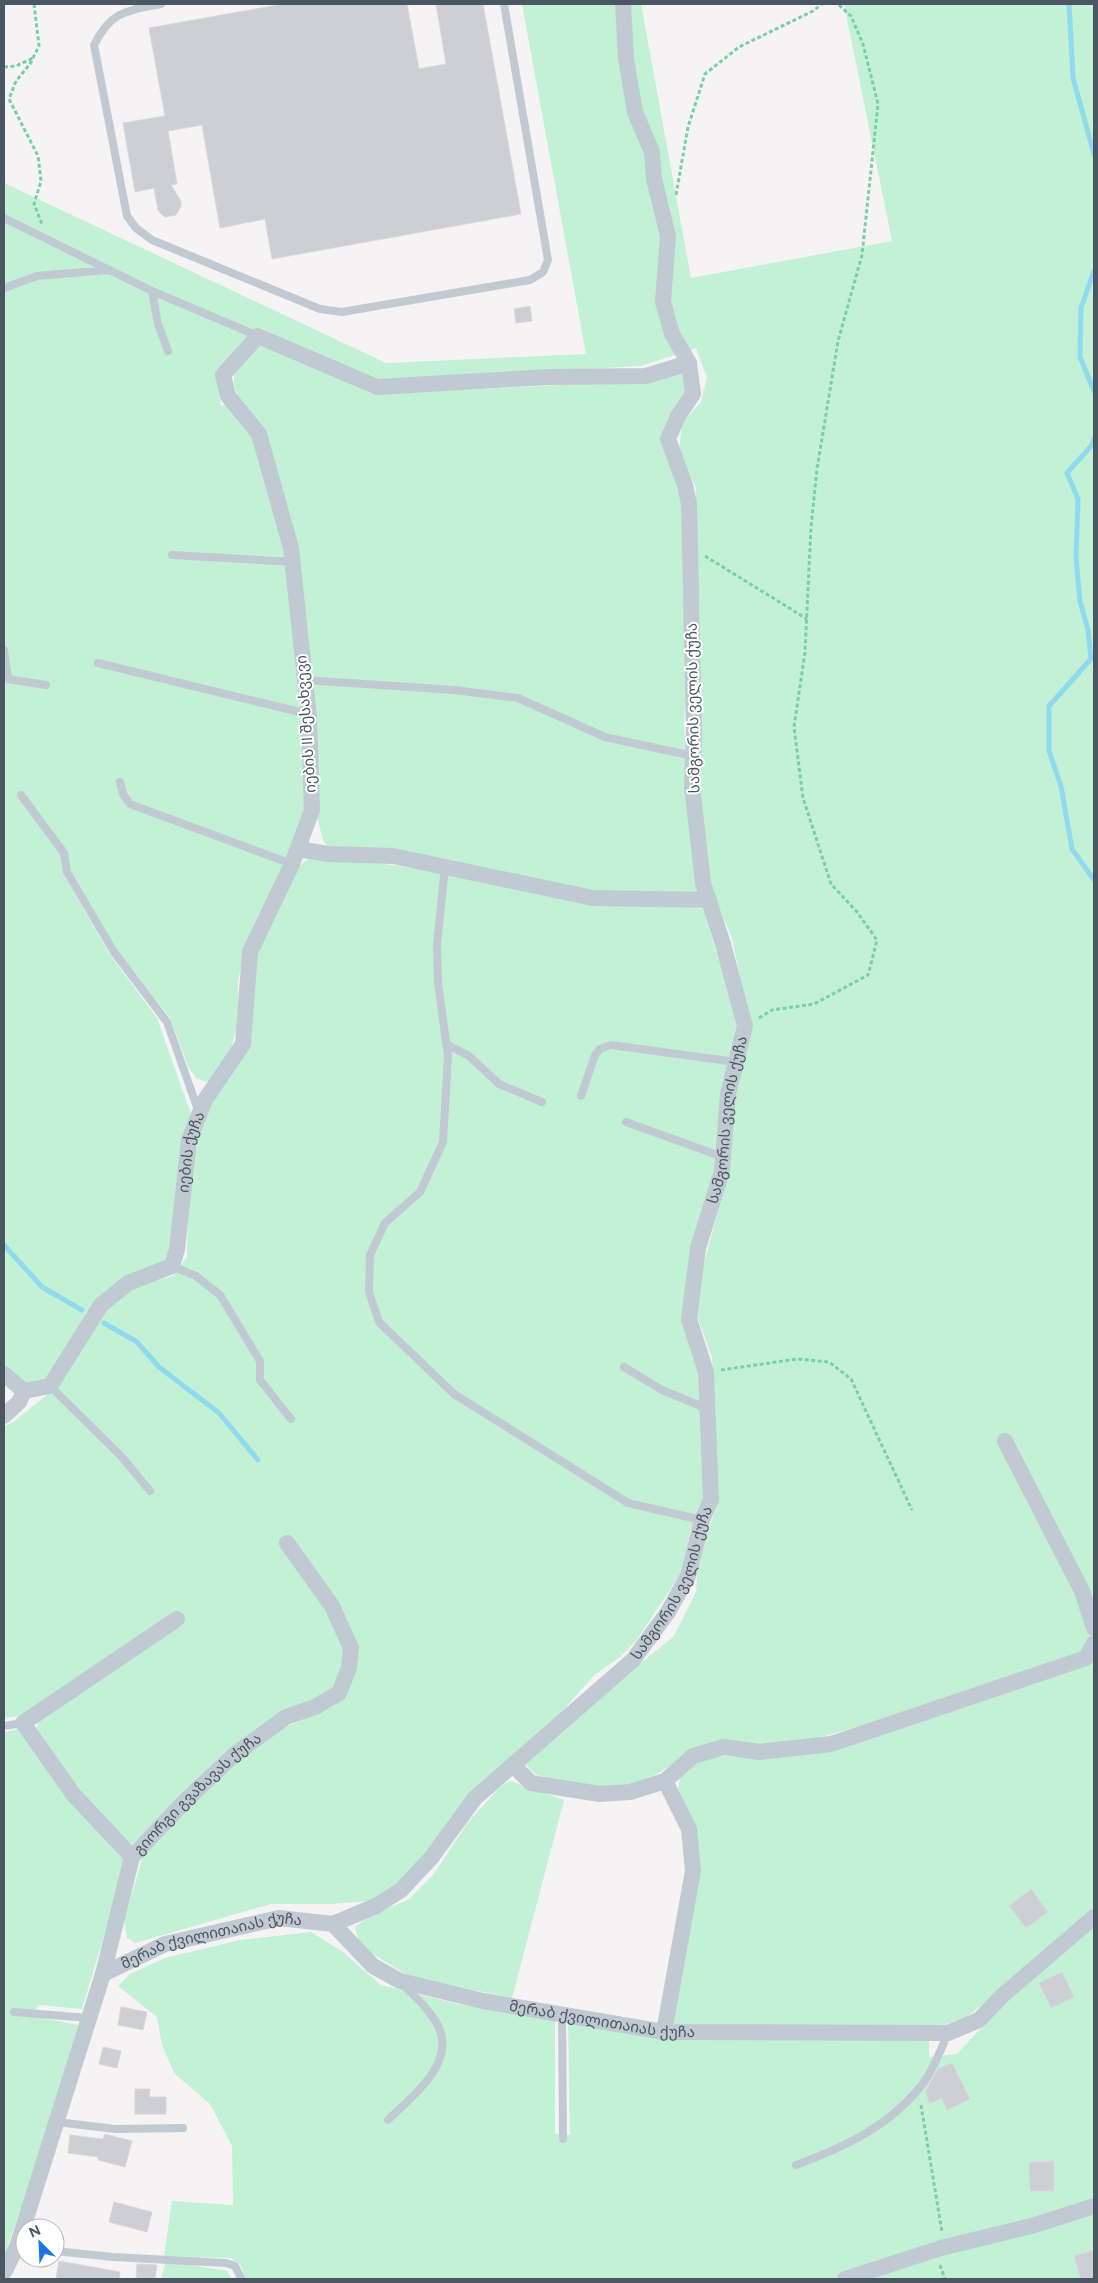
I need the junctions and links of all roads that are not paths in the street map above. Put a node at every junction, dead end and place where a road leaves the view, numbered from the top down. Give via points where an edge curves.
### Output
1 (161, 4) edge
2 (504, 4) edge
3 (624, 4) edge
4 (4, 218) edge
5 (110, 270) junction
6 (4, 288) edge
7 (152, 291) junction
8 (258, 336) junction
9 (168, 351) dead end
10 (689, 363) junction
11 (172, 555) dead end
12 (292, 562) junction
13 (4, 650) edge
14 (98, 663) dead end
15 (305, 680) junction
16 (46, 685) dead end
17 (308, 714) junction
18 (693, 756) junction
19 (120, 782) dead end
20 (21, 795) dead end
21 (298, 848) junction
22 (292, 864) junction
23 (445, 866) junction
24 (709, 900) junction
25 (446, 1044) junction
26 (736, 1062) junction
27 (581, 1096) dead end
28 (542, 1102) dead end
29 (199, 1114) junction
30 (626, 1122) dead end
31 (723, 1157) junction
32 (172, 1266) junction
33 (624, 1367) dead end
34 (4, 1374) edge
35 (50, 1386) junction
36 (24, 1390) junction
37 (708, 1410) junction
38 (4, 1416) edge
39 (291, 1419) dead end
40 (1005, 1441) dead end
41 (150, 1491) dead end
42 (702, 1520) junction
43 (287, 1543) dead end
44 (177, 1620) dead end
45 (1094, 1628) edge
46 (1094, 1644) edge
47 (23, 1722) junction
48 (4, 1726) edge
49 (513, 1765) junction
50 (665, 1781) junction
51 (132, 1858) junction
52 (1094, 1917) edge
53 (333, 1924) junction
54 (103, 1974) junction
55 (400, 1981) junction
56 (14, 2012) dead end
57 (562, 2014) junction
58 (89, 2018) junction
59 (664, 2032) junction
60 (948, 2033) junction
61 (388, 2120) dead end
62 (57, 2122) junction
63 (183, 2128) dead end
64 (563, 2139) dead end
65 (796, 2165) dead end
66 (1094, 2206) edge
67 (29, 2218) edge
68 (65, 2252) edge
69 (15, 2256) edge
70 (4, 2272) edge
71 (240, 2278) dead end
72 (845, 2279) edge

1 - 2 lane via 132,9 112,18 94,45 127,216 152,240 320,309 342,312 530,280 542,272 548,260
3 - 10 street, სამგორის ველის ქუჩა via 626,59 635,112 652,152 654,179 668,236 664,302 672,334
4 - 5 lane
5 - 6 lane via 37,276
5 - 7 lane
7 - 8 lane
7 - 9 lane via 158,324
8 - 10 street via 377,387 548,377 646,376
8 - 12 street, იების II შესახვევი via 223,375 228,396 259,434 291,548
10 - 18 street, სამგორის ველის ქუჩა via 693,394 668,439 689,504
11 - 12 lane
12 - 15 street, იების II შესახვევი
13 - 16 lane via 8,678
14 - 17 lane
15 - 17 street, იების II შესახვევი
15 - 18 lane via 454,690 518,698 605,737
17 - 21 street, იების II შესახვევი via 312,810
18 - 24 street, სამგორის ველის ქუჩა via 692,786 703,883
19 - 22 lane via 130,804
20 - 29 lane, იების ქუჩა via 64,853 67,872 114,952 167,1022
21 - 22 street, იების II შესახვევი
21 - 23 street via 328,854 393,856
22 - 29 street, იების II შესახვევი via 250,952 243,1044
23 - 24 street via 593,898
23 - 25 lane via 436,944
24 - 26 street, სამგორის ველის ქუჩა via 745,1026
25 - 28 lane via 469,1056 499,1084
25 - 42 lane via 443,1142 420,1192 385,1223 370,1255 368,1292 380,1322 454,1394 628,1503
26 - 27 lane via 611,1045 600,1048 595,1055
26 - 31 street, სამგორის ველის ქუჩა via 728,1094
29 - 32 street, იების ქუჩა via 189,1140 177,1249
30 - 31 lane
31 - 37 street, სამგორის ველის ქუჩა via 722,1171 698,1248 689,1319 706,1372
32 - 35 street via 128,1283 101,1305
32 - 39 lane via 196,1276 220,1295 260,1361 260,1380
33 - 37 lane via 662,1390
34 - 36 street
35 - 36 street
35 - 41 lane via 121,1456
36 - 38 street via 20,1402
37 - 42 street, სამგორის ველის ქუჩა via 711,1500
40 - 45 street via 1082,1591
42 - 49 street, სამგორის ველის ქუჩა via 688,1576 668,1612 632,1660
43 - 51 street, გიორგი გვაზავას ქუჩა via 332,1606 351,1648 349,1668 339,1693 315,1707 286,1717 234,1755
44 - 47 street
46 - 50 street via 1086,1658 901,1722 831,1744 759,1752 724,1747 693,1756
47 - 48 lane
47 - 51 street via 73,1794
49 - 50 street via 531,1784 600,1794 630,1792
49 - 53 street, სამგორის ველის ქუჩა via 475,1798 430,1858 401,1890 376,1906
50 - 59 street via 689,1830 693,1871
51 - 54 street, გიორგი გვაზავას ქუჩა
52 - 60 street, მერაბ ქვილითაიას ქუჩა via 1002,1996 979,2020
53 - 54 street, მერაბ ქვილითაიას ქუჩა via 279,1918 165,1944
53 - 55 street, მერაბ ქვილითაიას ქუჩა via 373,1966
54 - 58 street, გიორგი გვაზავას ქუჩა
55 - 57 street, მერაბ ქვილითაიას ქუჩა via 483,2001
55 - 61 lane via 433,2016 441,2034 443,2055 433,2074
56 - 58 lane
57 - 59 street, მერაბ ქვილითაიას ქუჩა
57 - 64 lane
58 - 62 street, გიორგი გვაზავას ქუჩა
59 - 60 street, მერაბ ქვილითაიას ქუჩა
60 - 65 lane via 925,2081 894,2115 841,2148
62 - 63 lane via 115,2129
62 - 67 street, გიორგი გვაზავას ქუჩა
66 - 72 street via 1032,2226 945,2247
68 - 71 lane via 226,2263 235,2266
69 - 70 street, გიორგი გვაზავას ქუჩა

